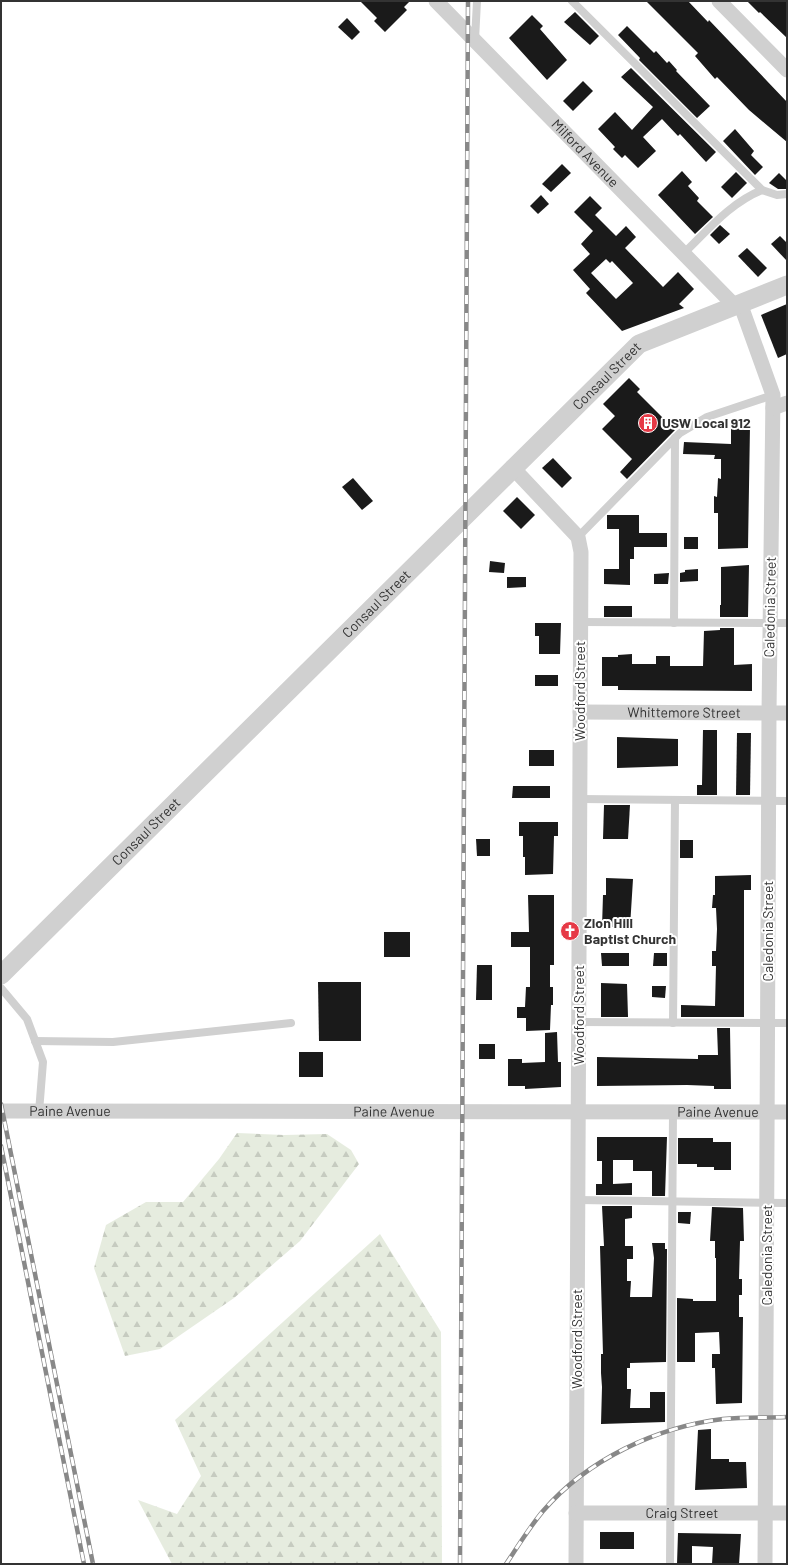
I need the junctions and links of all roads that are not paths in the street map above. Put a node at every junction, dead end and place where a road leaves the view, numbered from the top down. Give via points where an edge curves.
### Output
1 (436, 1) edge
2 (477, 1) edge
3 (572, 1) edge
4 (719, 1) edge
5 (475, 41) junction
6 (787, 70) edge
7 (762, 190) junction
8 (787, 194) edge
9 (683, 254) junction
10 (787, 285) edge
11 (737, 304) junction
12 (773, 402) junction
13 (787, 403) edge
14 (675, 438) junction
15 (512, 467) junction
16 (578, 537) junction
17 (581, 622) junction
18 (674, 623) junction
19 (770, 623) junction
20 (787, 623) edge
21 (580, 712) junction
22 (769, 713) junction
23 (787, 713) edge
24 (580, 800) junction
25 (676, 800) junction
26 (768, 801) junction
27 (787, 802) edge
28 (1, 975) edge
29 (1, 988) edge
30 (579, 1022) junction
31 (290, 1023) dead end
32 (673, 1023) junction
33 (768, 1023) junction
34 (787, 1023) edge
35 (35, 1041) junction
36 (1, 1112) edge
37 (39, 1112) junction
38 (578, 1112) junction
39 (673, 1112) junction
40 (768, 1112) junction
41 (787, 1112) edge
42 (578, 1200) junction
43 (673, 1202) junction
44 (767, 1203) junction
45 (787, 1203) edge
46 (576, 1513) junction
47 (670, 1513) junction
48 (766, 1513) junction
49 (787, 1513) edge
50 (576, 1564) edge
51 (670, 1564) edge
52 (765, 1564) edge

1 - 5 street, Milford Avenue
2 - 5 lane
3 - 7 lane
4 - 6 street
5 - 9 street, Milford Avenue
7 - 8 lane via 777,195
7 - 9 lane via 736,203
9 - 11 street, Milford Avenue
10 - 11 street, Consaul Street
11 - 12 street, Caledonia Street
11 - 15 street, Consaul Street via 639,344
12 - 13 street
12 - 14 lane via 707,417 694,423
12 - 19 street, Caledonia Street
14 - 16 lane
14 - 18 lane
15 - 16 street
15 - 28 street, Consaul Street
16 - 17 street, Woodford Street via 581,552
17 - 18 lane
17 - 21 street, Woodford Street
18 - 19 lane
19 - 20 lane
19 - 22 street, Caledonia Street
21 - 22 street, Whittemore Street
21 - 24 street, Woodford Street
22 - 23 street, Whittemore Street
22 - 26 street, Caledonia Street
24 - 25 lane
24 - 30 street, Woodford Street
25 - 26 lane
25 - 32 lane
26 - 27 lane
26 - 33 street, Caledonia Street
29 - 35 lane via 27,1019
30 - 32 lane
30 - 38 street, Woodford Street
31 - 35 lane via 113,1042
32 - 33 lane
33 - 34 lane
33 - 40 street, Caledonia Street
35 - 37 lane via 43,1062
36 - 37 street, Paine Avenue
37 - 38 street, Paine Avenue
38 - 39 street, Paine Avenue
38 - 42 street, Woodford Street
39 - 40 street, Paine Avenue
39 - 43 lane
40 - 41 street, Paine Avenue
40 - 44 street, Caledonia Street
42 - 43 lane
42 - 46 street, Woodford Street
43 - 44 lane
43 - 47 lane
44 - 45 lane
44 - 48 street, Caledonia Street
46 - 47 street, Craig Street
46 - 50 street, Woodford Street
47 - 48 street, Craig Street
47 - 51 lane
48 - 49 street, Craig Street
48 - 52 street, Caledonia Street

